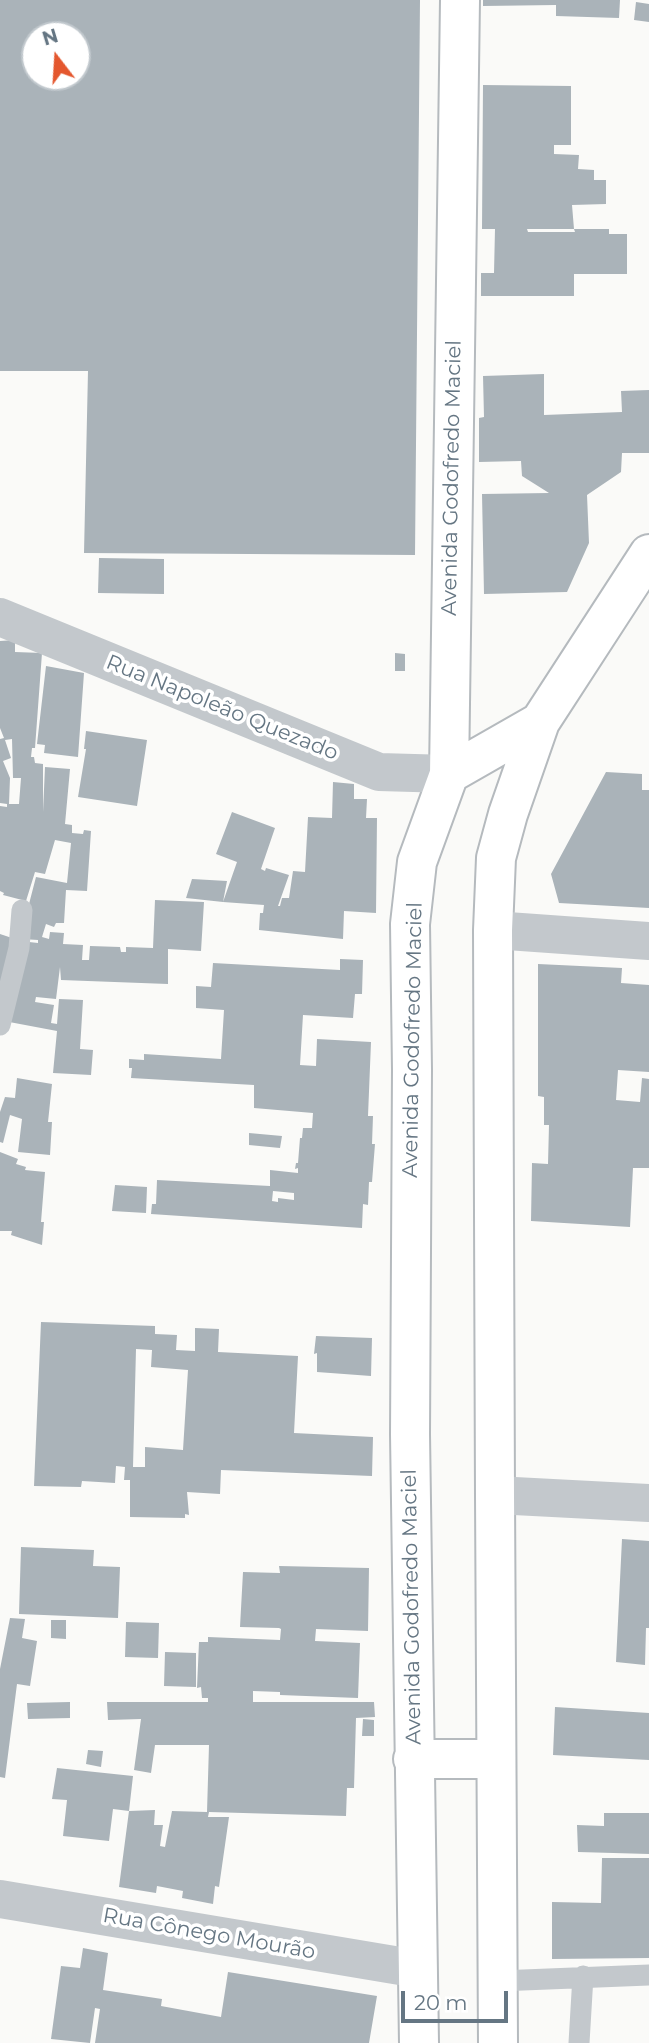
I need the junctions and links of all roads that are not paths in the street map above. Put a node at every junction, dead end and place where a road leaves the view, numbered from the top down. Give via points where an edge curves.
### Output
1 (460, 0) edge
2 (649, 554) edge
3 (0, 617) edge
4 (540, 722) junction
5 (449, 774) junction
6 (22, 910) dead end
7 (494, 930) junction
8 (649, 941) edge
9 (0, 1025) edge
10 (495, 1495) junction
11 (649, 1503) edge
12 (414, 1759) junction
13 (496, 1759) junction
14 (0, 1899) edge
15 (418, 1969) junction
16 (649, 1975) edge
17 (583, 1976) junction
18 (498, 1981) junction
19 (419, 2043) edge
20 (498, 2043) edge
21 (579, 2043) edge

1 - 5 main road, Avenida Godofredo Maciel
2 - 4 main road
3 - 5 street, Rua Napoleão Quezado via 379,772
4 - 5 main road
4 - 7 main road via 496,858
5 - 12 main road, Avenida Godofredo Maciel via 417,862 410,924
6 - 9 lane via 19,948
7 - 8 street
7 - 10 main road
10 - 11 street
10 - 13 main road
12 - 13 main road
12 - 15 main road, Avenida Godofredo Maciel
13 - 18 main road
14 - 15 street, Rua Cônego Mourão
15 - 19 main road, Avenida Godofredo Maciel
16 - 17 lane
17 - 18 lane
17 - 21 lane
18 - 20 main road

